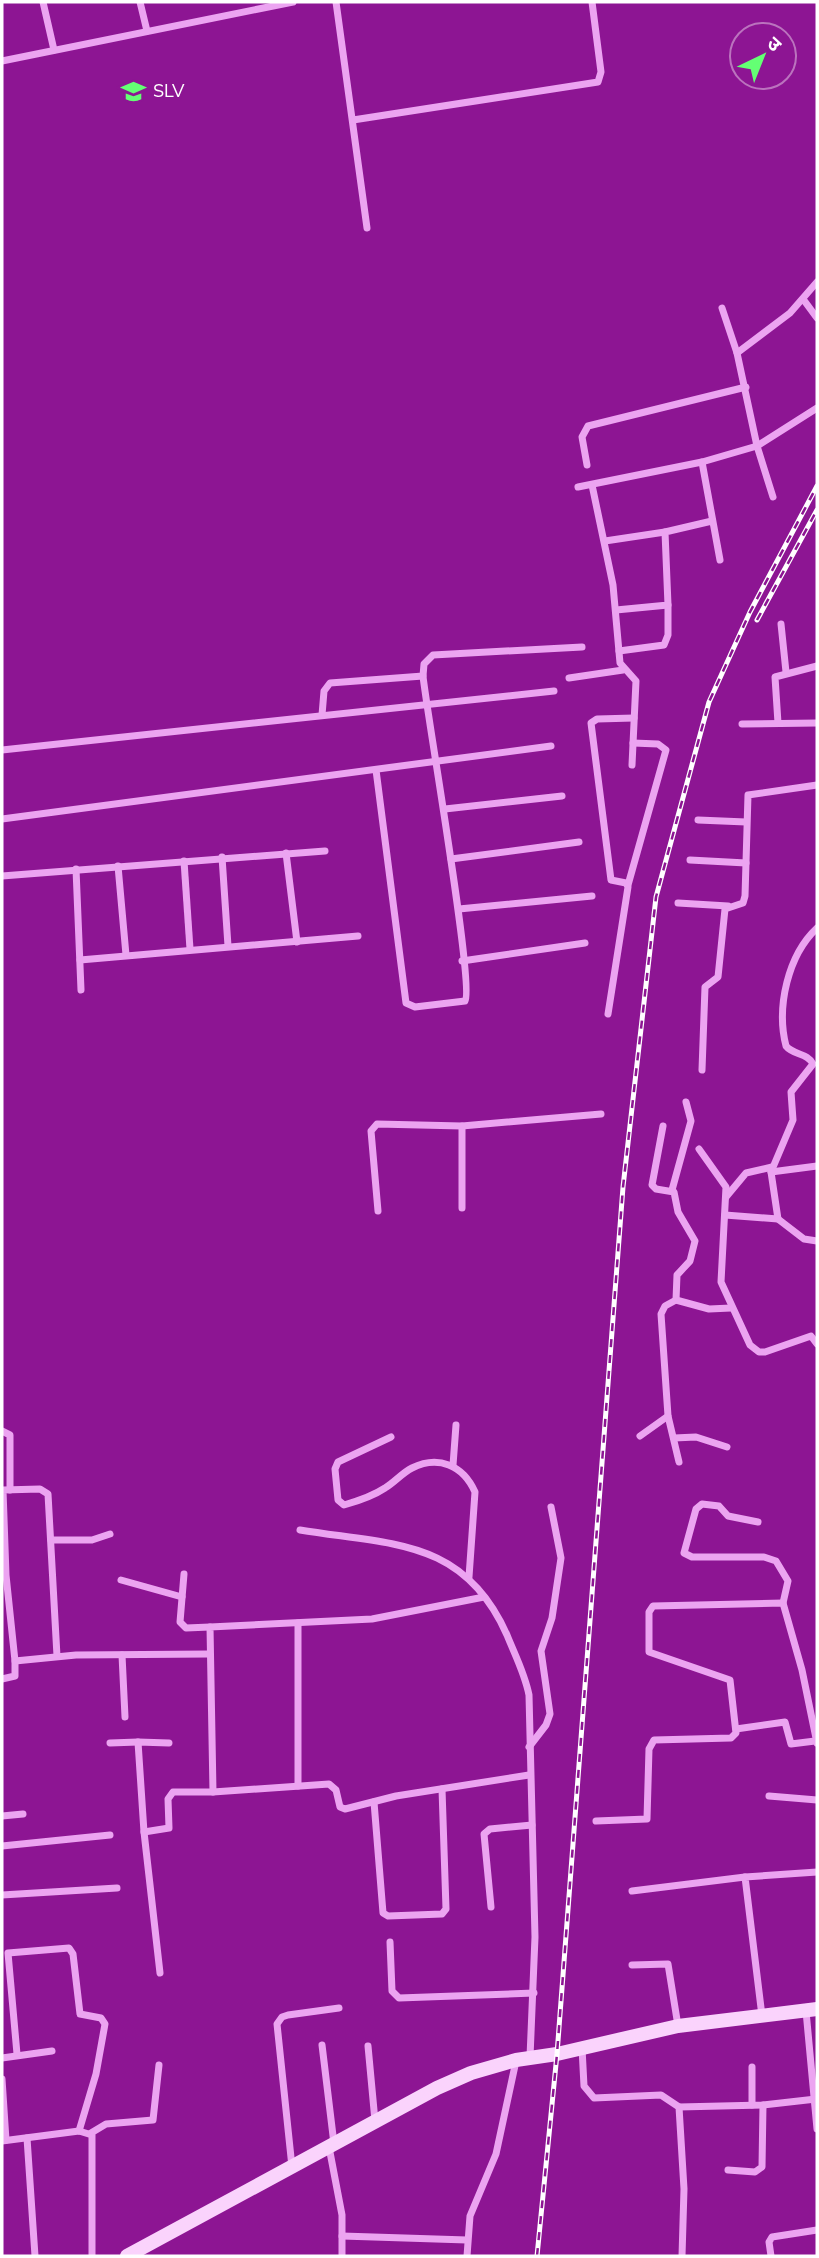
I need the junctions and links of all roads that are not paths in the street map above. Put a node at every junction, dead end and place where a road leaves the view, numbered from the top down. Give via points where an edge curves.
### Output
1 (43, 2) edge
2 (140, 2) edge
3 (293, 2) edge
4 (336, 2) edge
5 (592, 2) edge
6 (147, 31) junction
7 (54, 50) junction
8 (2, 61) edge
9 (353, 120) junction
10 (367, 228) dead end
11 (817, 282) edge
12 (803, 299) junction
13 (722, 308) dead end
14 (817, 318) edge
15 (737, 353) junction
16 (746, 387) junction
17 (817, 408) edge
18 (757, 446) junction
19 (702, 462) junction
20 (587, 465) dead end
21 (592, 485) junction
22 (578, 487) dead end
23 (773, 497) dead end
24 (712, 521) junction
25 (665, 532) junction
26 (605, 541) junction
27 (720, 560) dead end
28 (668, 605) junction
29 (616, 610) junction
30 (781, 624) dead end
31 (582, 647) dead end
32 (619, 651) junction
33 (817, 666) edge
34 (623, 670) junction
35 (786, 672) junction
36 (423, 676) junction
37 (569, 678) dead end
38 (554, 691) dead end
39 (426, 704) junction
40 (322, 715) junction
41 (634, 718) junction
42 (778, 723) junction
43 (817, 723) edge
44 (742, 724) dead end
45 (633, 743) junction
46 (551, 746) dead end
47 (2, 750) edge
48 (435, 760) junction
49 (632, 765) dead end
50 (376, 770) junction
51 (817, 785) edge
52 (562, 796) dead end
53 (445, 809) junction
54 (2, 819) edge
55 (698, 820) dead end
56 (746, 822) junction
57 (579, 842) dead end
58 (326, 851) dead end
59 (286, 853) junction
60 (222, 857) junction
61 (450, 859) junction
62 (184, 860) junction
63 (690, 860) dead end
64 (746, 863) junction
65 (118, 866) junction
66 (76, 869) junction
67 (2, 876) edge
68 (628, 885) junction
69 (593, 896) dead end
70 (678, 903) dead end
71 (728, 906) junction
72 (459, 909) junction
73 (817, 928) edge
74 (358, 936) dead end
75 (297, 942) junction
76 (585, 943) dead end
77 (228, 947) junction
78 (190, 949) junction
79 (125, 955) junction
80 (80, 960) junction
81 (463, 961) junction
82 (82, 989) dead end
83 (608, 1014) dead end
84 (702, 1069) dead end
85 (686, 1102) dead end
86 (601, 1114) dead end
87 (462, 1126) junction
88 (663, 1126) dead end
89 (699, 1149) dead end
90 (817, 1166) edge
91 (772, 1169) junction
92 (672, 1190) junction
93 (726, 1197) junction
94 (462, 1208) dead end
95 (378, 1211) dead end
96 (725, 1215) junction
97 (778, 1219) junction
98 (817, 1241) edge
99 (676, 1300) junction
100 (731, 1308) junction
101 (814, 1335) edge
102 (817, 1344) edge
103 (668, 1416) junction
104 (456, 1425) dead end
105 (2, 1431) edge
106 (640, 1436) dead end
107 (391, 1437) dead end
108 (674, 1438) junction
109 (727, 1447) dead end
110 (679, 1462) dead end
111 (453, 1465) junction
112 (5, 1490) edge
113 (551, 1507) dead end
114 (758, 1522) dead end
115 (300, 1530) dead end
116 (110, 1534) dead end
117 (51, 1539) junction
118 (184, 1574) dead end
119 (469, 1577) junction
120 (121, 1580) dead end
121 (182, 1597) junction
122 (484, 1597) junction
123 (783, 1603) junction
124 (298, 1623) junction
125 (210, 1627) junction
126 (209, 1654) junction
127 (122, 1655) junction
128 (57, 1656) junction
129 (15, 1661) junction
130 (2, 1679) edge
131 (124, 1717) dead end
132 (736, 1729) junction
133 (138, 1742) junction
134 (816, 1742) edge
135 (110, 1743) dead end
136 (169, 1743) dead end
137 (529, 1748) junction
138 (529, 1775) junction
139 (298, 1786) junction
140 (442, 1789) junction
141 (213, 1792) junction
142 (769, 1796) dead end
143 (817, 1800) edge
144 (374, 1802) junction
145 (23, 1814) dead end
146 (2, 1816) edge
147 (596, 1821) dead end
148 (532, 1825) junction
149 (144, 1832) junction
150 (110, 1835) dead end
151 (2, 1846) edge
152 (817, 1872) edge
153 (745, 1877) junction
154 (117, 1888) dead end
155 (632, 1891) dead end
156 (2, 1895) edge
157 (491, 1907) dead end
158 (390, 1942) dead end
159 (632, 1965) dead end
160 (160, 1973) dead end
161 (534, 1993) junction
162 (339, 2008) dead end
163 (812, 2010) edge
164 (762, 2016) junction
165 (678, 2026) junction
166 (322, 2045) dead end
167 (368, 2046) dead end
168 (582, 2047) junction
169 (52, 2051) dead end
170 (17, 2054) junction
171 (2, 2058) edge
172 (523, 2059) junction
173 (159, 2065) dead end
174 (752, 2067) dead end
175 (2, 2079) edge
176 (816, 2099) edge
177 (752, 2105) junction
178 (763, 2105) junction
179 (679, 2106) junction
180 (375, 2122) junction
181 (817, 2129) edge
182 (79, 2131) junction
183 (91, 2133) junction
184 (27, 2138) junction
185 (4, 2141) edge
186 (332, 2146) junction
187 (292, 2168) junction
188 (728, 2170) dead end
189 (817, 2230) edge
190 (342, 2236) junction
191 (467, 2240) junction
192 (35, 2256) edge
193 (92, 2256) edge
194 (127, 2256) edge
195 (342, 2256) edge
196 (467, 2256) edge
197 (682, 2256) edge
198 (771, 2256) edge

1 - 7 street
2 - 6 street
3 - 6 street
4 - 9 street
5 - 9 street via 601,72 598,82
6 - 7 street
7 - 8 street
9 - 10 street
11 - 12 street
12 - 14 street
12 - 15 street
13 - 15 street
15 - 16 street
16 - 18 street
16 - 20 street via 588,426 582,436
17 - 18 street
18 - 19 street
18 - 23 street
19 - 21 street
19 - 24 street
21 - 22 street
21 - 26 street
24 - 25 street
24 - 27 street
25 - 26 street
25 - 28 street
26 - 29 street
28 - 29 street
28 - 32 street via 664,645
29 - 32 street
30 - 35 street
31 - 36 street via 438,653 424,664
32 - 34 street
33 - 35 street
34 - 37 street
34 - 41 street via 636,681
35 - 42 street via 776,674 774,680
36 - 39 street
36 - 40 street via 330,683 324,691
38 - 39 street
39 - 40 street
39 - 48 street
40 - 47 street
41 - 45 street
41 - 68 street via 591,723 611,880
42 - 43 street
42 - 44 street
45 - 49 street
45 - 68 street via 658,744 666,750
46 - 48 street
48 - 50 street
48 - 53 street
50 - 54 street
50 - 81 street via 406,1003 415,1007 465,1001 469,993
51 - 56 street via 750,793
52 - 53 street
53 - 61 street
55 - 56 street
56 - 64 street
57 - 61 street
58 - 59 street
59 - 60 street
59 - 75 street
60 - 62 street
60 - 77 street
61 - 72 street
62 - 65 street
62 - 78 street
63 - 64 street
64 - 71 street via 745,900
65 - 66 street
65 - 79 street
66 - 67 street
66 - 80 street
68 - 83 street
69 - 72 street
70 - 71 street
71 - 84 street via 718,977 705,987
72 - 81 street
73 - 91 street via 795,958 785,998 786,1046 813,1064 790,1092 793,1120
74 - 75 street
75 - 77 street
76 - 81 street
77 - 78 street
78 - 79 street
79 - 80 street
80 - 82 street
85 - 92 street via 691,1121
86 - 87 street
87 - 94 street
87 - 95 street via 372,1127
88 - 92 street via 652,1185
89 - 93 street via 722,1179
90 - 91 street
91 - 93 street via 741,1176
91 - 97 street
92 - 99 street via 678,1212 695,1241 690,1261 677,1275
93 - 96 street
96 - 97 street
96 - 100 street via 721,1282
97 - 98 street via 796,1234
99 - 100 street via 709,1309
99 - 103 street via 661,1314
100 - 101 street via 750,1345 760,1352
101 - 102 street
103 - 106 street
103 - 108 street
104 - 111 street
105 - 112 street via 10,1435
107 - 111 street via 336,1465 341,1504 379,1492 416,1466 438,1461
108 - 109 street via 702,1438
108 - 110 street
111 - 119 street via 475,1492
112 - 117 street via 47,1491
112 - 129 street via 6,1575
113 - 137 street via 561,1558 552,1618 541,1651 550,1714
114 - 123 street via 728,1516 719,1506 699,1506 684,1553 776,1561 788,1581
115 - 119 street via 426,1552
116 - 117 street via 92,1540
117 - 128 street
118 - 121 street
119 - 122 street
120 - 121 street
121 - 125 street via 183,1627
122 - 124 street via 372,1619
122 - 137 street via 505,1630 527,1684
123 - 132 street via 650,1608 649,1653 730,1680
123 - 134 street
124 - 125 street
124 - 139 street
125 - 126 street
126 - 127 street
126 - 141 street
127 - 128 street
127 - 131 street
128 - 129 street
129 - 130 street via 15,1676
132 - 134 street via 785,1722 791,1744
132 - 147 street via 731,1738 654,1740 649,1749 647,1819
133 - 135 street
133 - 136 street
133 - 149 street
137 - 138 street
138 - 140 street
138 - 148 street
139 - 141 street
139 - 144 street via 332,1785 345,1809
140 - 144 street
140 - 144 street via 446,1909 442,1914 383,1913
141 - 149 street via 173,1792 168,1799 167,1831
142 - 143 street
145 - 146 street
148 - 157 street via 484,1833
148 - 161 street
149 - 160 street
150 - 151 street
152 - 153 street
153 - 155 street
153 - 164 street
154 - 156 street
158 - 161 street via 392,1991 399,1998
159 - 165 street via 668,1964
161 - 172 street
162 - 187 street via 288,2015 277,2024
163 - 164 main road
163 - 176 street
164 - 165 main road
165 - 168 main road
166 - 186 street
167 - 180 street
168 - 172 main road
168 - 179 street via 584,2086 589,2095 661,2095
169 - 170 street
170 - 171 street
170 - 182 street via 8,1953 69,1948 80,2014 101,2018 105,2024
172 - 180 main road via 448,2083
172 - 191 street via 496,2154 470,2216
173 - 183 street via 152,2121 106,2124
174 - 177 street
175 - 185 street
176 - 178 street
176 - 181 street
177 - 178 street
177 - 179 street
178 - 188 street via 762,2167 755,2172
179 - 197 street
180 - 186 main road
182 - 183 street
182 - 184 street
183 - 193 street
184 - 185 street
184 - 192 street
186 - 187 main road
186 - 190 street
187 - 194 main road
189 - 198 street via 772,2237
190 - 191 street
190 - 195 street
191 - 196 street

